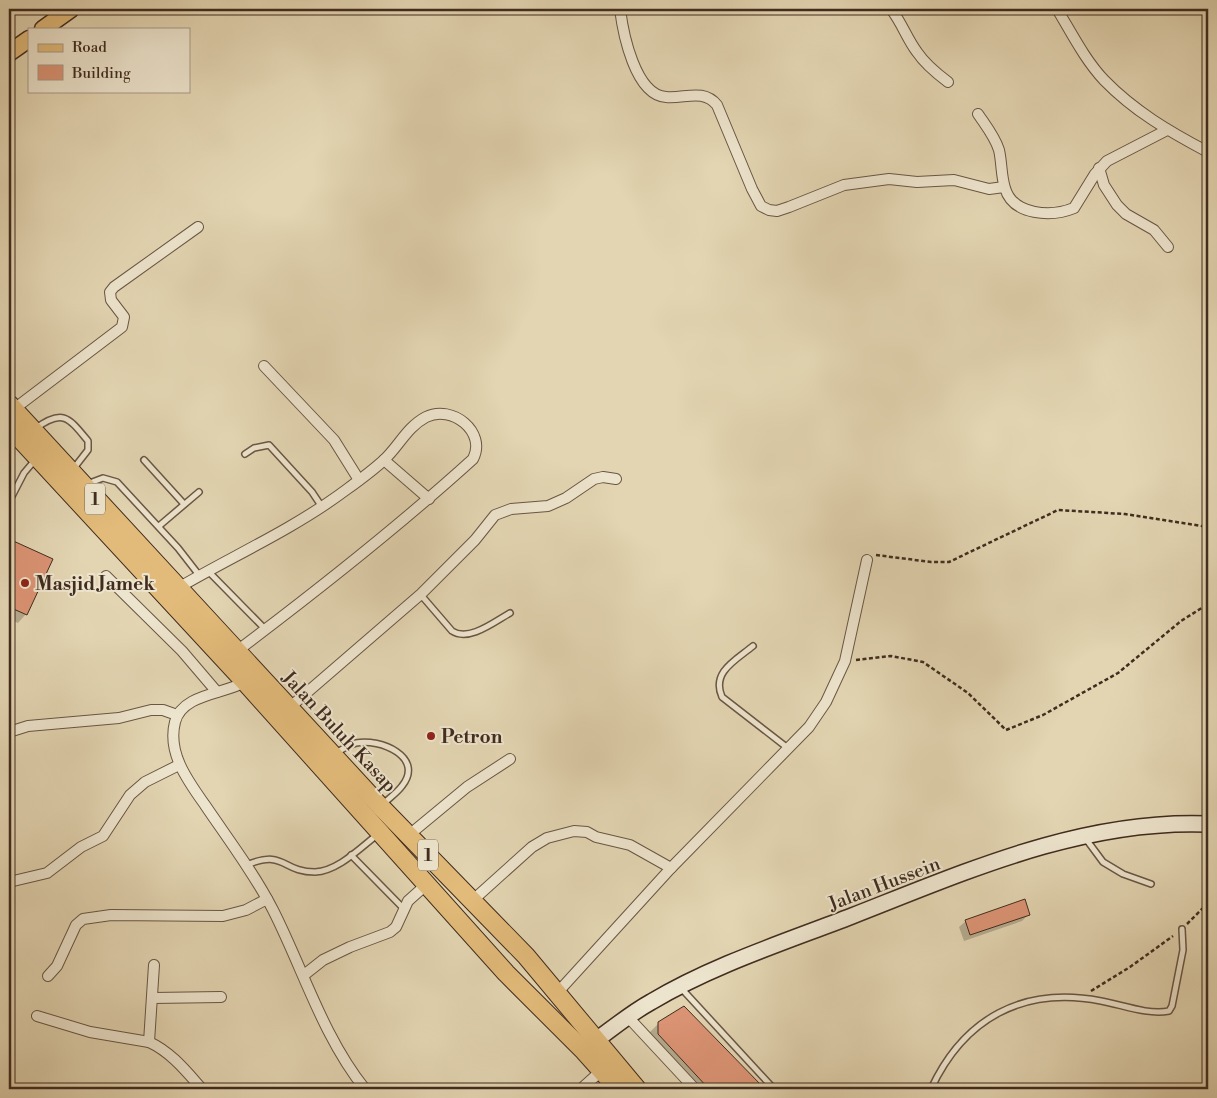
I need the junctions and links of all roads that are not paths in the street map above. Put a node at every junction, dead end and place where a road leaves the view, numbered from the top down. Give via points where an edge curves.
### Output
1 (71, 9) edge
2 (620, 9) edge
3 (891, 9) edge
4 (1057, 9) edge
5 (44, 28) edge
6 (28, 39) edge
7 (9, 53) edge
8 (948, 82) dead end
9 (978, 114) dead end
10 (1167, 130) junction
11 (1208, 152) edge
12 (1099, 168) junction
13 (1004, 187) junction
14 (198, 227) dead end
15 (1168, 247) dead end
16 (264, 366) dead end
17 (11, 406) edge
18 (9, 426) edge
19 (33, 431) junction
20 (245, 454) dead end
21 (37, 458) junction
22 (144, 460) dead end
23 (384, 460) junction
24 (70, 472) junction
25 (616, 479) dead end
26 (358, 480) junction
27 (84, 486) junction
28 (199, 492) dead end
29 (429, 499) junction
30 (9, 502) edge
31 (184, 504) junction
32 (322, 507) junction
33 (158, 526) junction
34 (867, 560) road end
35 (203, 573) junction
36 (106, 576) dead end
37 (178, 588) junction
38 (421, 594) junction
39 (510, 613) dead end
40 (266, 629) junction
41 (753, 646) dead end
42 (236, 651) junction
43 (244, 682) junction
44 (217, 692) junction
45 (289, 708) junction
46 (177, 715) junction
47 (9, 732) edge
48 (789, 749) junction
49 (333, 755) junction
50 (510, 759) dead end
51 (179, 765) junction
52 (380, 806) junction
53 (1208, 824) edge
54 (379, 833) junction
55 (409, 835) junction
56 (1083, 835) junction
57 (351, 855) junction
58 (245, 866) junction
59 (671, 868) junction
60 (9, 882) edge
61 (427, 884) junction
62 (1151, 884) dead end
63 (267, 898) junction
64 (472, 901) junction
65 (404, 909) junction
66 (1182, 929) road end
67 (526, 956) junction
68 (154, 965) dead end
69 (506, 973) junction
70 (304, 975) junction
71 (48, 976) dead end
72 (679, 987) junction
73 (558, 992) junction
74 (221, 996) dead end
75 (153, 998) junction
76 (37, 1016) dead end
77 (628, 1016) junction
78 (595, 1041) junction
79 (149, 1042) junction
80 (601, 1071) junction
81 (202, 1089) edge
82 (362, 1089) edge
83 (581, 1089) edge
84 (618, 1089) edge
85 (637, 1089) edge
86 (696, 1089) edge
87 (774, 1089) edge
88 (931, 1089) edge

1 - 5 main road
2 - 13 street via 628,47 640,78 652,93 664,98 692,95 712,98 752,189 761,206 769,210 789,207 838,187 889,179 917,182 954,180 990,189
3 - 8 street via 916,52
4 - 10 street via 1103,78 1135,108
6 - 7 main road
9 - 13 street via 999,150
10 - 11 street
10 - 12 street
12 - 13 street via 1080,201 1067,212 1025,211 1012,201
12 - 15 street via 1106,190 1117,205 1154,230
14 - 17 street via 110,292 111,300 124,317 122,327
16 - 26 street via 334,440
17 - 19 highway, Jalan Buluh Kasap / 1
18 - 21 highway, Jalan Buluh Kasap / 1
19 - 24 highway, Jalan Buluh Kasap / 1
19 - 24 lane via 46,421 61,416 70,419 88,440 88,450
20 - 32 lane via 269,445
21 - 30 lane via 24,473
21 - 43 highway, Jalan Buluh Kasap / 1
22 - 31 lane
23 - 26 street
23 - 29 street
23 - 29 street via 403,436 426,417 436,413 458,417 475,435 477,451 473,459
24 - 27 highway, Jalan Buluh Kasap / 1
25 - 38 street via 594,479 548,506 503,510
26 - 32 street
27 - 33 lane via 103,478 117,482
27 - 37 highway, Jalan Buluh Kasap / 1
28 - 31 lane
29 - 40 street
31 - 33 lane
32 - 35 street
33 - 35 lane
34 - 48 street via 846,661 826,702
35 - 37 street
35 - 40 lane
36 - 44 street via 182,651
37 - 42 highway, Jalan Buluh Kasap / 1
38 - 39 lane via 457,635 472,633
38 - 45 street
40 - 42 street
41 - 48 lane via 722,672 718,688 722,697
42 - 45 highway, Jalan Buluh Kasap / 1
43 - 44 street
43 - 54 highway, Jalan Buluh Kasap / 1
44 - 46 street via 191,703
45 - 49 highway, Jalan Buluh Kasap / 1
46 - 47 street via 151,710 120,718 28,726
46 - 51 street via 173,733
48 - 59 street
49 - 52 highway, Jalan Buluh Kasap / 1
49 - 52 lane via 358,743 390,746 400,753 407,765 403,786
50 - 55 street via 467,787
51 - 58 street
51 - 60 street via 145,782 130,796 103,836 81,847 47,873
52 - 55 highway, Jalan Buluh Kasap / 1
53 - 56 main road, Jalan Hussein via 1133,827
54 - 57 lane
54 - 61 highway, Jalan Buluh Kasap / 1
55 - 64 highway, Jalan Buluh Kasap / 1
56 - 62 lane via 1103,862 1123,874
56 - 72 main road, Jalan Hussein via 988,864
57 - 58 lane via 317,872 302,871 277,858
57 - 65 lane
58 - 63 street
59 - 64 street via 630,845 587,832 574,832 547,838 532,847
59 - 73 street
61 - 65 street
61 - 69 highway, Jalan Buluh Kasap / 1
63 - 70 street
63 - 71 street via 246,910 223,916 119,914 83,919 76,925 57,966
64 - 67 highway, Jalan Buluh Kasap / 1
65 - 70 street via 390,932 323,960
66 - 88 lane via 1183,950 1169,1011 1150,1011 1078,998 1040,1000 1000,1012 961,1040
67 - 69 highway
67 - 73 highway, Jalan Buluh Kasap / 1
68 - 75 street
69 - 80 highway, Jalan Buluh Kasap / 1
70 - 82 street
72 - 77 main road, Jalan Hussein
72 - 87 lane
73 - 78 highway, Jalan Buluh Kasap / 1
74 - 75 street
75 - 79 street
76 - 79 street via 90,1032
77 - 78 main road, Jalan Hussein
77 - 86 street
78 - 85 highway, Jalan Buluh Kasap / 1
79 - 81 street via 168,1054
80 - 83 street
80 - 84 highway, Jalan Buluh Kasap / 1

